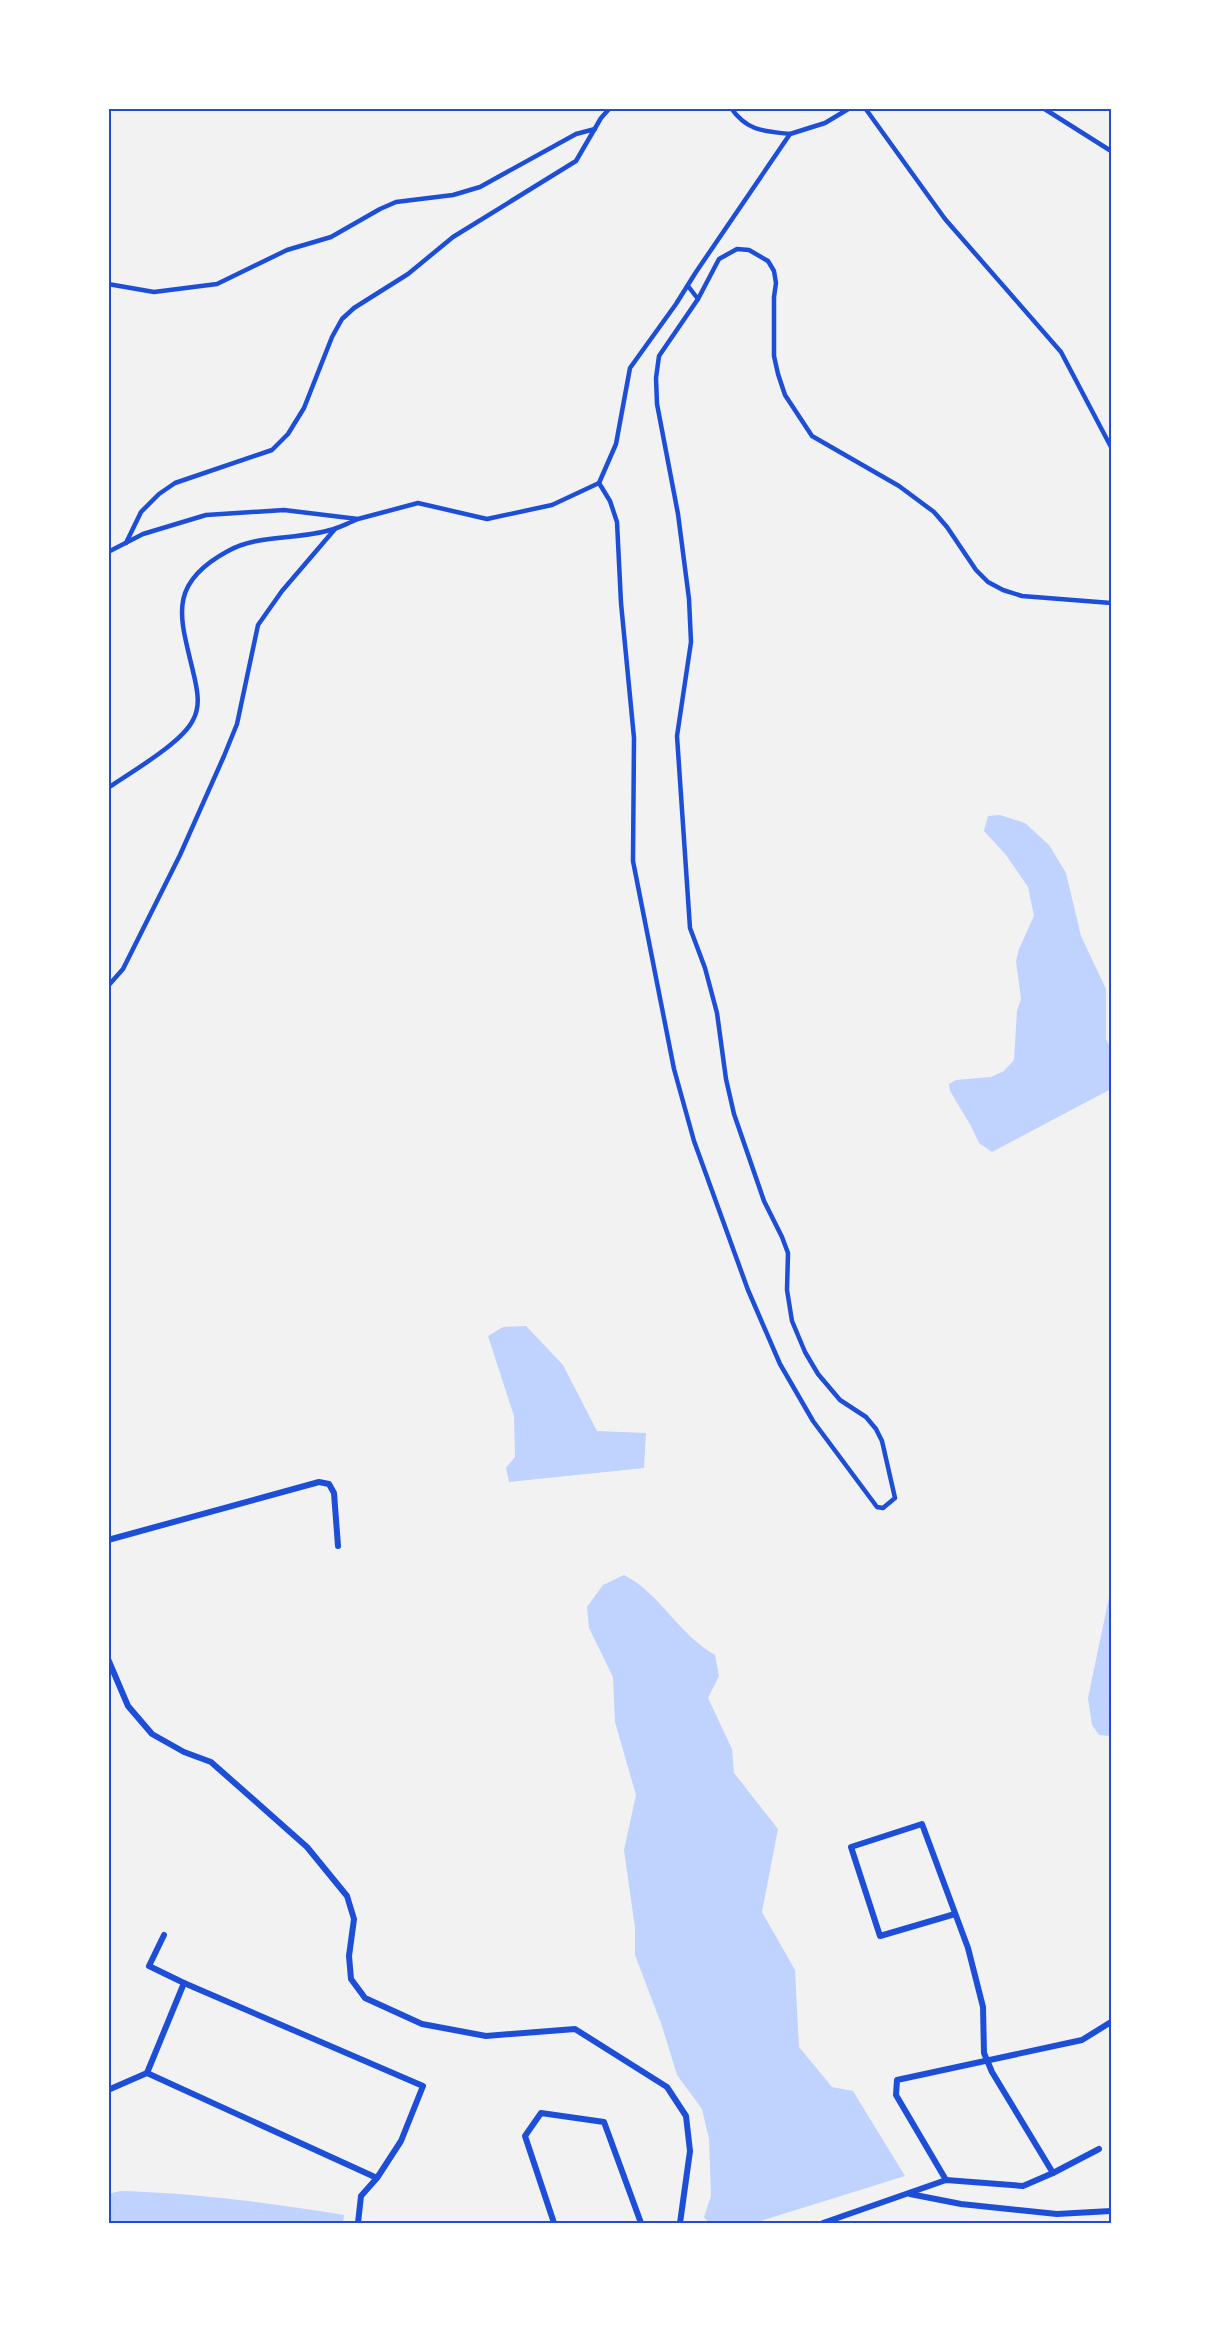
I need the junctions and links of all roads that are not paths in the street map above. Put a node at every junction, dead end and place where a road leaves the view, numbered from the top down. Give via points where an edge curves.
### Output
1 (610, 108) edge
2 (730, 108) edge
3 (850, 108) edge
4 (866, 108) edge
5 (1043, 108) edge
6 (595, 129) junction
7 (790, 134) junction
8 (1111, 151) edge
9 (108, 284) edge
10 (688, 286) junction
11 (698, 299) junction
12 (1111, 447) edge
13 (599, 483) junction
14 (358, 519) junction
15 (334, 529) junction
16 (126, 543) junction
17 (108, 552) edge
18 (1111, 603) edge
19 (108, 788) edge
20 (108, 986) edge
21 (108, 1540) edge
22 (338, 1546) dead end
23 (108, 1659) edge
24 (955, 1914) dead end
25 (164, 1935) dead end
26 (184, 1983) junction
27 (1111, 2022) edge
28 (987, 2060) junction
29 (147, 2073) junction
30 (108, 2090) edge
31 (1099, 2149) dead end
32 (1053, 2173) junction
33 (377, 2178) junction
34 (946, 2180) junction
35 (909, 2194) junction
36 (1111, 2211) edge
37 (1063, 2214) junction
38 (358, 2223) edge
39 (554, 2223) edge
40 (641, 2223) edge
41 (680, 2223) edge
42 (823, 2223) edge
43 (1062, 2223) edge

1 - 6 lane
2 - 7 lane via 740,121 759,130
3 - 7 lane via 825,123
4 - 12 lane via 945,219 1060,352
5 - 8 lane
6 - 9 lane via 576,134 480,187 453,195 396,202 331,237 287,250 217,284 154,292
6 - 16 lane via 576,161 453,237 408,274 342,319 304,408 288,434 272,450 175,483 141,512
7 - 10 lane
10 - 11 lane
10 - 13 lane via 630,368 616,444
11 - 13 lane via 659,356 656,378 689,599 691,642 677,736 690,928 717,1013 734,1114 764,1201 788,1253 787,1290 792,1321 818,1374 840,1400 876,1428 895,1494 894,1501 883,1508 872,1502 813,1420 780,1364 748,1290 685,1110 633,861 634,738 617,522
11 - 18 lane via 718,259 737,249 759,254 774,271 776,283 774,356 778,374 785,395 812,436 899,486 934,512 988,582 1022,596
13 - 14 lane via 552,505 487,519 418,503
14 - 15 lane
14 - 16 lane via 284,510 206,515
15 - 19 lane via 249,543 196,572 185,589 180,610 199,698 194,719 182,737
15 - 20 lane via 258,625 237,724 225,756 129,958
16 - 17 lane
21 - 22 street via 319,1482 329,1484 334,1494
23 - 41 street via 128,1706 152,1734 220,1769 307,1847 347,1896 354,1919 349,1956 351,1979 365,1998 422,2024 486,2036 575,2029 667,2087 686,2116 690,2151
24 - 28 street via 880,1936 851,1847 922,1824 968,1948 983,2007
25 - 26 street via 149,1966
26 - 29 street
26 - 33 street via 423,2086 401,2141
27 - 28 street via 1082,2040
28 - 32 street
28 - 34 street via 897,2080 896,2095
29 - 30 street
29 - 33 street
31 - 32 street
32 - 34 street via 1023,2186
33 - 38 street via 361,2196
34 - 35 street
35 - 37 street via 961,2204
35 - 42 street
36 - 37 street
37 - 43 street
39 - 40 street via 525,2136 541,2113 604,2122

